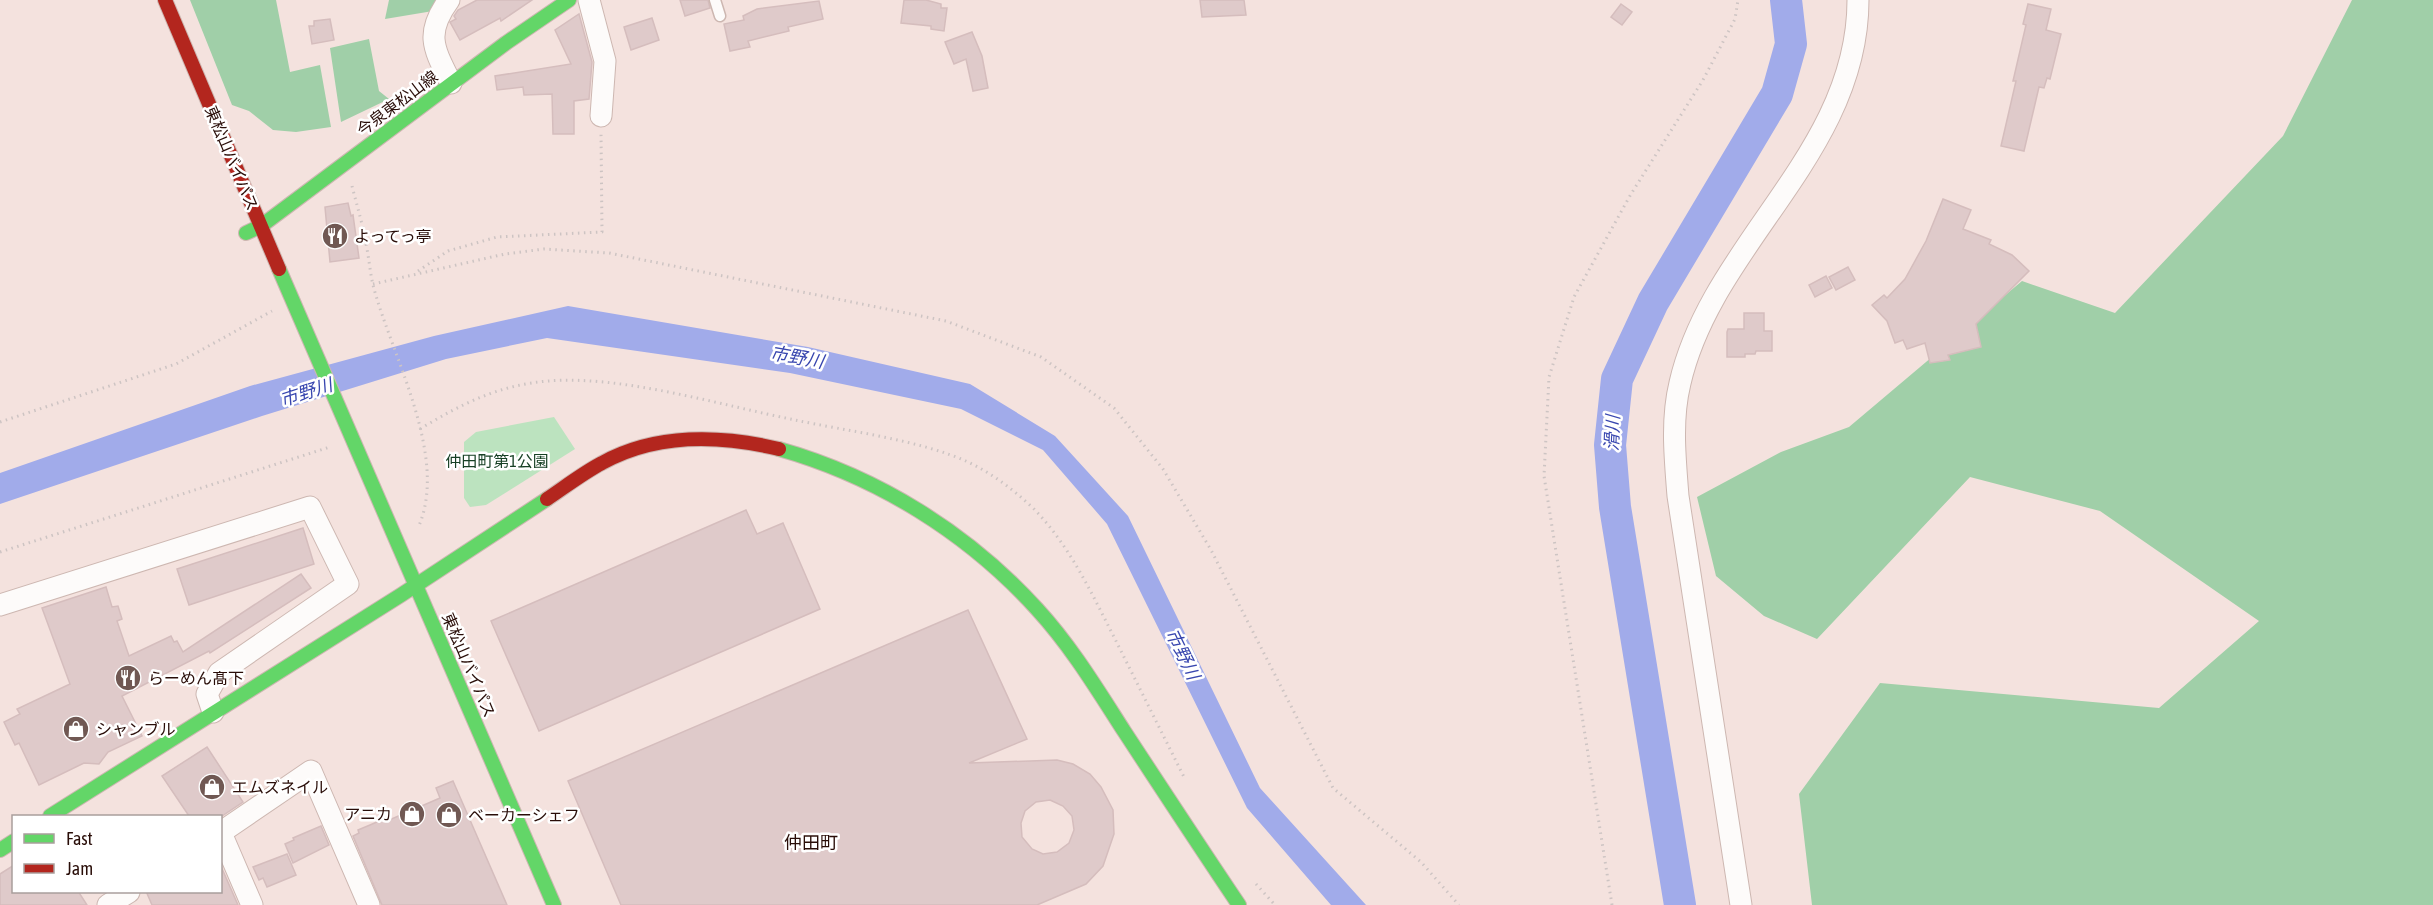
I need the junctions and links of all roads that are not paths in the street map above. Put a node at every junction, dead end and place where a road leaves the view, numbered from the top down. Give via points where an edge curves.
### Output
1 (165, 0) edge
2 (449, 0) edge
3 (569, 0) edge
4 (589, 0) edge
5 (715, 0) edge
6 (1858, 0) edge
7 (720, 16) dead end
8 (451, 83) junction
9 (602, 116) road end
10 (261, 226) junction
11 (246, 233) dead end
12 (416, 584) junction
13 (0, 605) edge
14 (219, 717) junction
15 (74, 810) edge
16 (54, 815) edge
17 (222, 832) edge
18 (222, 835) edge
19 (127, 893) edge
20 (108, 905) edge
21 (252, 905) edge
22 (369, 905) edge
23 (554, 905) edge
24 (1239, 905) edge
25 (1741, 905) edge

1 - 10 main road, 東松山バイパス
2 - 8 street via 433,29 437,54
3 - 8 main road, 今泉東松山線
4 - 9 street via 606,61
5 - 7 lane
6 - 25 street via 1851,57 1837,105 1699,328 1680,382 1673,438 1678,496
8 - 10 main road, 今泉東松山線
10 - 11 main road, 今泉東松山線
10 - 12 main road, 東松山バイパス
12 - 14 main road
12 - 23 main road, 東松山バイパス
12 - 24 main road via 559,489 603,462 636,448 707,437 780,448 822,463 923,512 998,570 1037,609 1074,654
13 - 14 street via 309,507 348,584 219,673 207,694
14 - 15 main road
15 - 16 main road
17 - 22 street via 311,771
18 - 21 street
19 - 20 street

